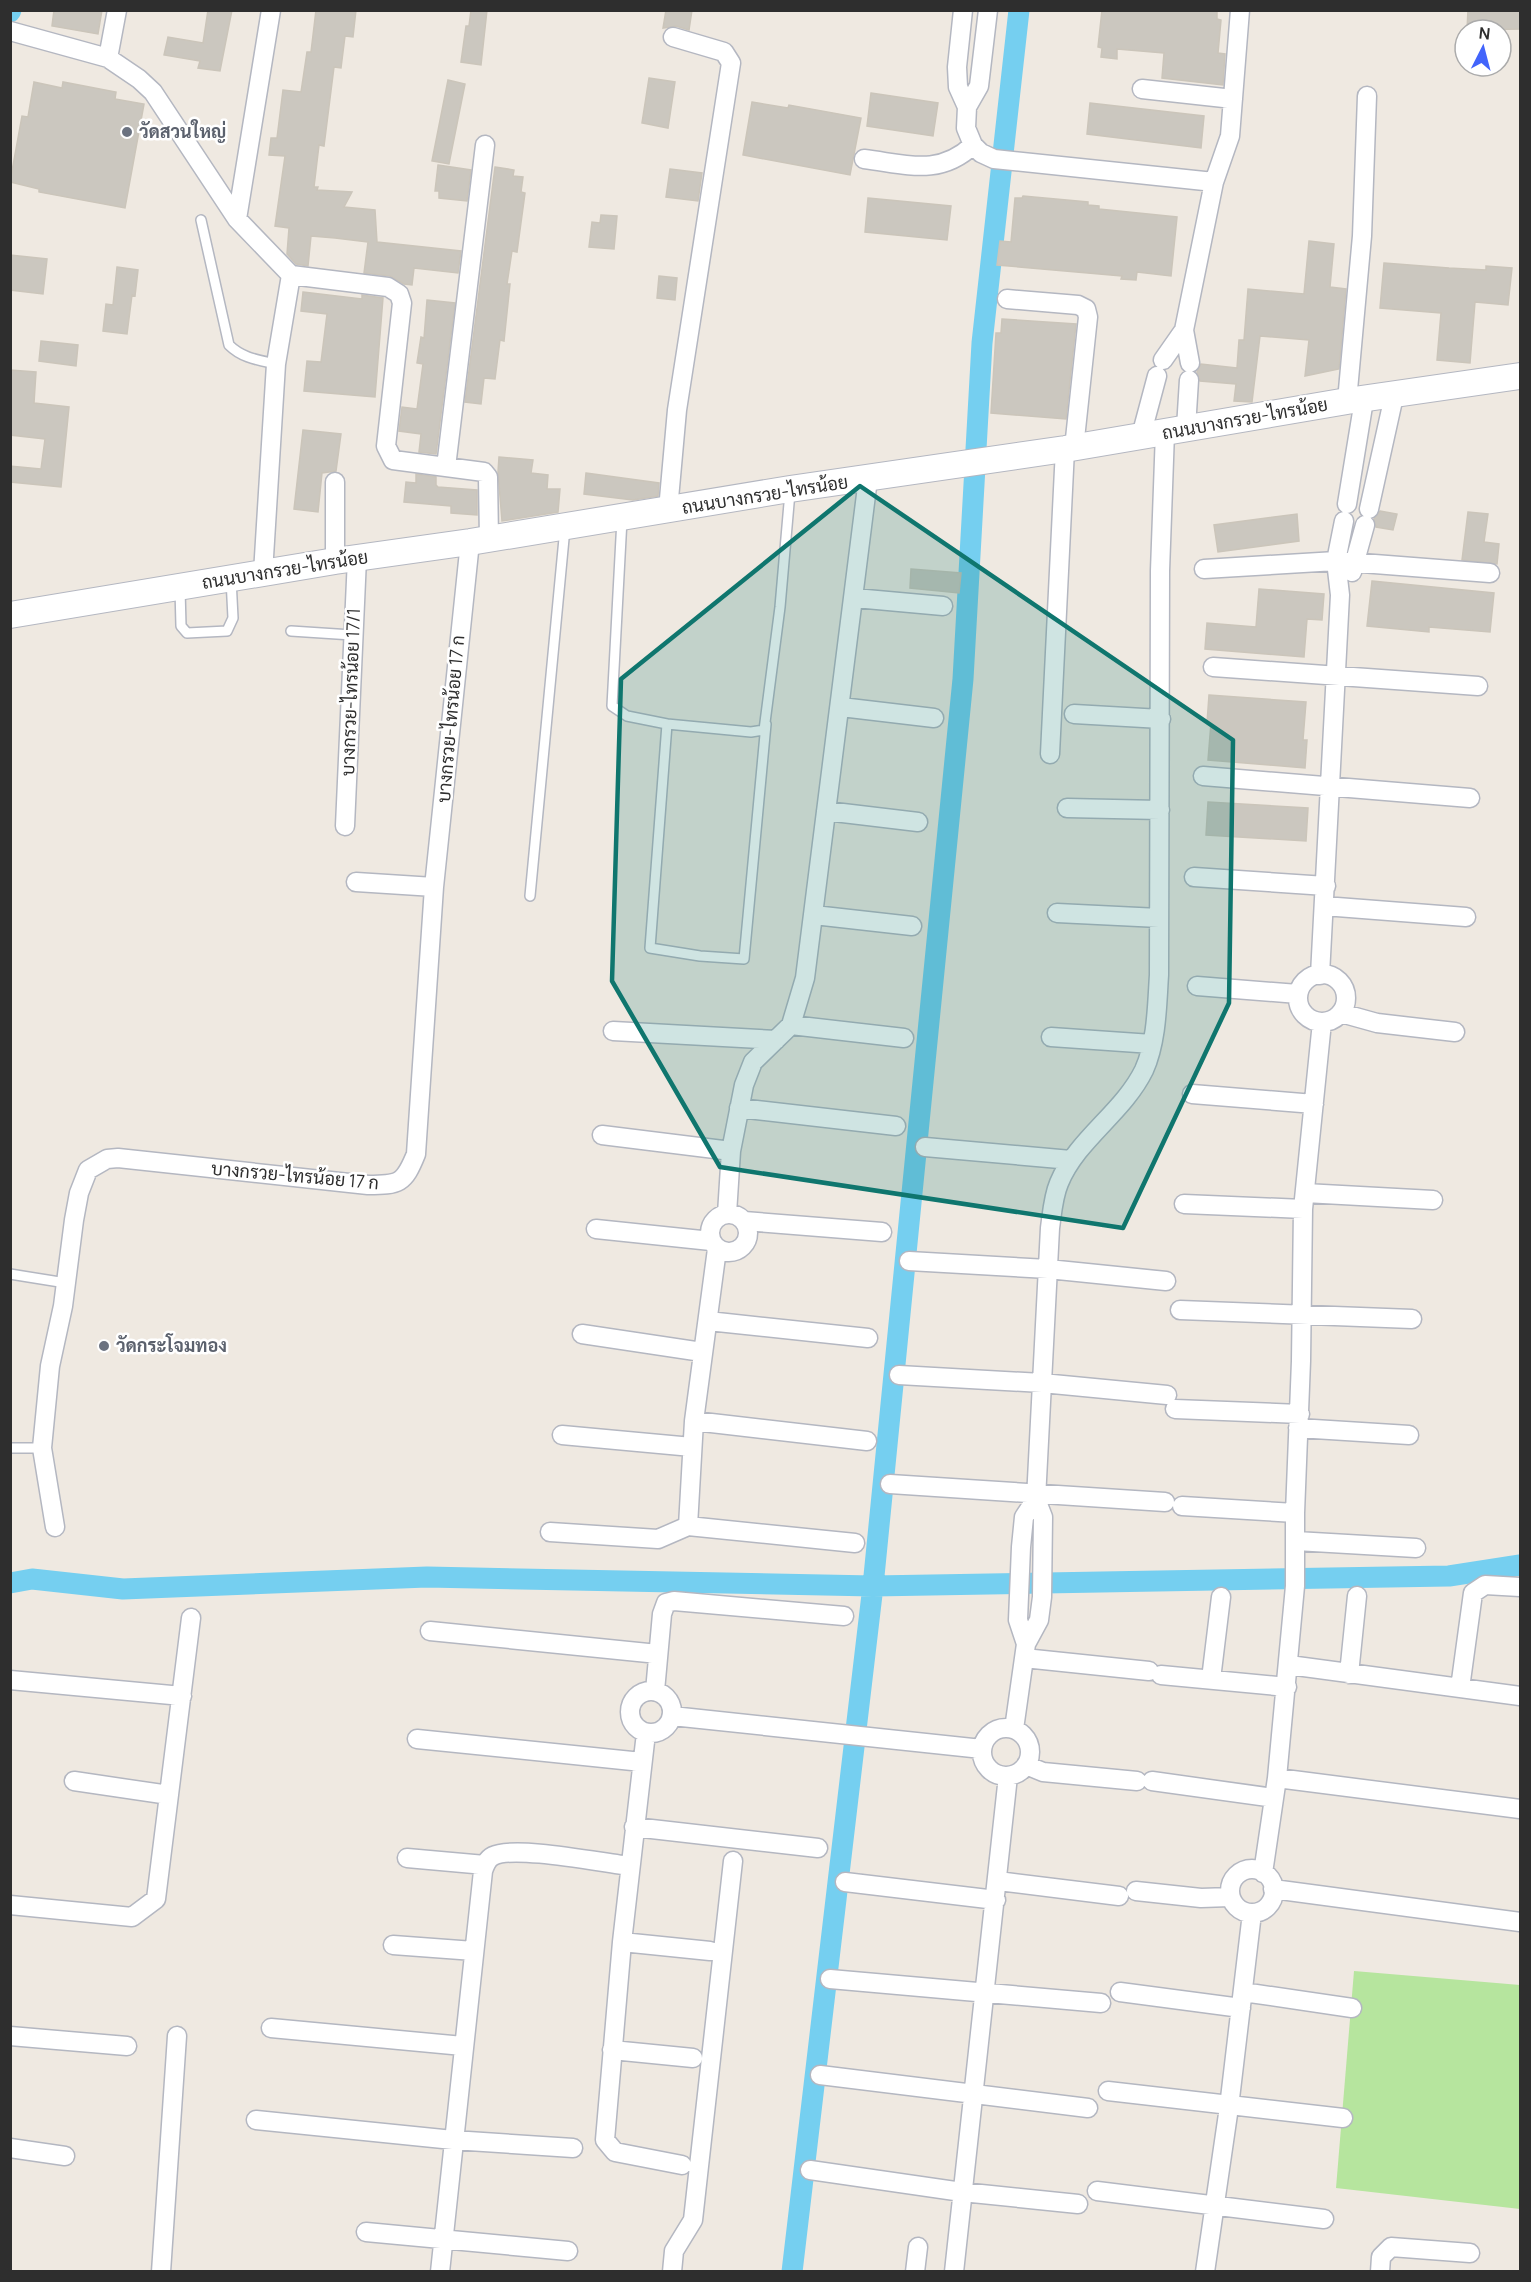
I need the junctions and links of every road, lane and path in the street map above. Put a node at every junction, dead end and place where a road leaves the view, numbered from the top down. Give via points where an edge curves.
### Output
1 (117, 10) edge
2 (271, 10) edge
3 (963, 10) edge
4 (988, 10) edge
5 (1240, 10) edge
6 (16, 33) edge
7 (673, 37) dead end
8 (108, 58) junction
9 (1142, 89) dead end
10 (1367, 96) dead end
11 (1233, 99) junction
12 (967, 107) junction
13 (485, 145) dead end
14 (973, 145) junction
15 (864, 159) dead end
16 (1214, 182) junction
17 (237, 219) junction
18 (201, 220) dead end
19 (291, 275) junction
20 (1007, 298) dead end
21 (1184, 330) junction
22 (276, 364) junction
23 (1521, 376) edge
24 (1394, 396) junction
25 (1355, 401) junction
26 (1164, 432) junction
27 (1069, 448) junction
28 (446, 467) junction
29 (868, 479) junction
30 (335, 482) dead end
31 (790, 489) junction
32 (668, 510) junction
33 (623, 517) junction
34 (566, 527) junction
35 (479, 541) junction
36 (346, 560) junction
37 (1336, 561) junction
38 (1356, 562) junction
39 (1204, 569) dead end
40 (263, 573) junction
41 (1490, 573) dead end
42 (231, 578) junction
43 (180, 587) junction
44 (1340, 595) junction
45 (855, 598) junction
46 (943, 606) dead end
47 (10, 615) edge
48 (291, 632) dead end
49 (352, 635) junction
50 (1213, 667) dead end
51 (1334, 675) junction
52 (1479, 686) dead end
53 (840, 707) junction
54 (1074, 714) dead end
55 (934, 718) dead end
56 (1161, 719) junction
57 (667, 724) junction
58 (766, 724) junction
59 (1050, 754) dead end
60 (1203, 776) dead end
61 (1329, 784) junction
62 (1470, 798) dead end
63 (1067, 808) dead end
64 (1160, 810) junction
65 (826, 811) junction
66 (918, 822) dead end
67 (345, 826) dead end
68 (1194, 877) dead end
69 (356, 882) dead end
70 (1326, 886) junction
71 (434, 887) junction
72 (530, 896) dead end
73 (1324, 906) junction
74 (1057, 913) dead end
75 (814, 915) junction
76 (1466, 917) dead end
77 (1160, 918) junction
78 (912, 927) dead end
79 (1320, 975) junction
80 (1197, 986) dead end
81 (1298, 994) junction
82 (1341, 1013) junction
83 (1322, 1022) junction
84 (791, 1025) junction
85 (613, 1031) dead end
86 (1455, 1032) dead end
87 (1051, 1037) dead end
88 (904, 1038) dead end
89 (776, 1040) junction
90 (1152, 1044) junction
91 (1192, 1094) dead end
92 (1314, 1104) junction
93 (739, 1108) junction
94 (896, 1126) dead end
95 (602, 1135) dead end
96 (926, 1147) dead end
97 (731, 1151) junction
98 (1071, 1160) junction
99 (1433, 1200) dead end
100 (1304, 1201) junction
101 (1184, 1204) dead end
102 (736, 1217) junction
103 (596, 1229) dead end
104 (882, 1233) dead end
105 (714, 1245) junction
106 (909, 1261) dead end
107 (1048, 1269) junction
108 (10, 1274) edge
109 (1166, 1281) dead end
110 (66, 1283) junction
111 (1180, 1310) dead end
112 (1302, 1315) junction
113 (1412, 1319) dead end
114 (708, 1321) junction
115 (582, 1334) dead end
116 (868, 1338) dead end
117 (702, 1352) junction
118 (899, 1375) dead end
119 (1042, 1383) junction
120 (694, 1421) junction
121 (1299, 1421) junction
122 (562, 1435) dead end
123 (1409, 1435) dead end
124 (867, 1441) dead end
125 (10, 1448) edge
126 (42, 1448) junction
127 (692, 1448) junction
128 (890, 1484) dead end
129 (1036, 1496) junction
130 (1294, 1513) junction
131 (687, 1526) junction
132 (56, 1527) dead end
133 (550, 1532) dead end
134 (1296, 1541) junction
135 (855, 1543) dead end
136 (1416, 1548) dead end
137 (1521, 1587) edge
138 (1357, 1596) dead end
139 (1221, 1597) dead end
140 (844, 1616) dead end
141 (191, 1618) dead end
142 (430, 1631) dead end
143 (1025, 1651) junction
144 (658, 1654) junction
145 (1289, 1665) junction
146 (1349, 1674) junction
147 (1211, 1679) junction
148 (10, 1680) edge
149 (1287, 1687) junction
150 (1460, 1688) junction
151 (655, 1691) junction
152 (182, 1696) junction
153 (1521, 1696) edge
154 (672, 1716) junction
155 (1014, 1729) junction
156 (646, 1733) junction
157 (417, 1738) dead end
158 (982, 1749) junction
159 (642, 1762) junction
160 (1026, 1765) junction
161 (1008, 1776) junction
162 (1277, 1778) junction
163 (74, 1781) dead end
164 (169, 1795) junction
165 (1274, 1798) junction
166 (1521, 1809) edge
167 (634, 1827) junction
168 (818, 1848) dead end
169 (407, 1858) dead end
170 (734, 1861) dead end
171 (485, 1865) junction
172 (630, 1866) junction
173 (1263, 1873) junction
174 (998, 1881) junction
175 (845, 1882) dead end
176 (1273, 1890) junction
177 (1230, 1897) junction
178 (996, 1900) junction
179 (10, 1905) edge
180 (1252, 1913) junction
181 (1521, 1922) edge
182 (622, 1942) junction
183 (393, 1945) dead end
184 (474, 1951) junction
185 (710, 1951) dead end
186 (830, 1979) dead end
187 (987, 1991) junction
188 (1120, 1992) dead end
189 (1242, 2000) junction
190 (1101, 2003) dead end
191 (1352, 2008) dead end
192 (271, 2028) dead end
193 (10, 2036) edge
194 (177, 2036) dead end
195 (127, 2046) dead end
196 (463, 2046) junction
197 (612, 2050) junction
198 (693, 2058) dead end
199 (820, 2075) dead end
200 (1108, 2091) dead end
201 (975, 2092) junction
202 (1229, 2107) junction
203 (1088, 2108) dead end
204 (1342, 2118) dead end
205 (256, 2120) dead end
206 (453, 2140) junction
207 (10, 2148) edge
208 (573, 2148) dead end
209 (65, 2156) dead end
210 (682, 2165) dead end
211 (810, 2170) dead end
212 (1097, 2191) dead end
213 (962, 2192) junction
214 (1078, 2204) dead end
215 (1214, 2204) junction
216 (1324, 2219) dead end
217 (366, 2232) dead end
218 (443, 2240) junction
219 (918, 2247) dead end
220 (567, 2251) dead end
221 (1470, 2253) dead end
222 (161, 2271) edge
223 (440, 2271) edge
224 (672, 2271) edge
225 (915, 2271) edge
226 (954, 2271) edge
227 (1205, 2271) edge
228 (1380, 2271) edge

1 - 8 street
2 - 17 street
3 - 12 street via 958,87
4 - 12 street via 979,86
5 - 11 street
6 - 8 street
7 - 32 street via 724,52 730,63 677,410
8 - 17 street via 153,92
9 - 11 street
10 - 25 street
11 - 16 street via 1230,136
12 - 14 street via 966,128
13 - 28 street
14 - 15 street via 959,159 944,164 924,166
14 - 16 street via 981,153 1003,160
16 - 21 street
17 - 19 street
18 - 22 lane via 229,345 247,358
19 - 22 street
19 - 28 street, บางกรวย-ไทรน้อย 17 ก via 388,287 401,297 386,446 393,460
20 - 27 street via 1086,309
21 - 26 street via 1190,371
21 - 26 street via 1160,368
22 - 40 street
23 - 24 main road, ถนนบางกรวย-ไทรน้อย
24 - 25 main road, ถนนบางกรวย-ไทรน้อย
24 - 38 street
25 - 26 main road, ถนนบางกรวย-ไทรน้อย
25 - 37 street via 1345,512
26 - 27 main road, ถนนบางกรวย-ไทรน้อย
26 - 56 street
27 - 29 main road, ถนนบางกรวย-ไทรน้อย
27 - 59 street
28 - 35 street, บางกรวย-ไทรน้อย 17 ก via 479,471 488,477
29 - 31 main road, ถนนบางกรวย-ไทรน้อย
29 - 45 street
30 - 36 street, บางกรวย-ไทรน้อย 17/1
31 - 32 main road, ถนนบางกรวย-ไทรน้อย
31 - 58 lane
32 - 33 main road, ถนนบางกรวย-ไทรน้อย
33 - 34 main road, ถนนบางกรวย-ไทรน้อย
33 - 57 lane via 612,706 627,716
34 - 35 main road, ถนนบางกรวย-ไทรน้อย
34 - 72 lane
35 - 36 main road, ถนนบางกรวย-ไทรน้อย
35 - 71 street, บางกรวย-ไทรน้อย 17 ก
36 - 40 main road, ถนนบางกรวย-ไทรน้อย
36 - 49 street, บางกรวย-ไทรน้อย 17/1
37 - 38 street
37 - 39 street
37 - 44 street
38 - 41 street
38 - 44 street
40 - 42 main road, ถนนบางกรวย-ไทรน้อย
42 - 43 main road, ถนนบางกรวย-ไทรน้อย
42 - 43 lane via 232,618 227,631 187,633 181,626
43 - 47 main road, ถนนบางกรวย-ไทรน้อย
44 - 51 street
45 - 46 street
45 - 53 street
48 - 49 lane
49 - 67 street, บางกรวย-ไทรน้อย 17/1
50 - 51 street
51 - 52 street
51 - 61 street
53 - 55 street
53 - 65 street
54 - 56 street
56 - 64 street
57 - 58 lane via 759,733
57 - 58 lane via 650,948 737,960 744,959
60 - 61 street
61 - 62 street
61 - 70 street
63 - 64 street
64 - 77 street
65 - 66 street
65 - 75 street
68 - 70 street
69 - 71 street
70 - 73 street
71 - 110 street, บางกรวย-ไทรน้อย 17 ก via 416,1154 408,1174 395,1185 368,1185 107,1159 88,1170 79,1193
73 - 76 street
73 - 79 street
74 - 77 street
75 - 78 street
75 - 84 street via 805,978
77 - 90 street
79 - 81 street via 1302,984
79 - 82 street via 1340,982 1346,1003
80 - 81 street
81 - 83 street via 1303,1013
82 - 83 street
82 - 86 street via 1377,1023
83 - 92 street
84 - 88 street
84 - 89 street
85 - 89 street
87 - 90 street
89 - 93 street via 753,1062
90 - 98 street via 1144,1069 1128,1096
91 - 92 street
92 - 100 street
93 - 94 street
93 - 97 street
95 - 97 street
96 - 98 street
97 - 102 street
98 - 107 street via 1058,1185
99 - 100 street
100 - 101 street
100 - 112 street
102 - 104 street
102 - 105 street via 712,1223 709,1232
102 - 105 street via 748,1229 742,1247 725,1252
103 - 105 street
105 - 114 street
106 - 107 street
107 - 109 street
107 - 119 street
108 - 110 lane
110 - 126 street, บางกรวย-ไทรน้อย 17 ก via 50,1366
111 - 112 street
112 - 113 street
112 - 121 street
114 - 116 street
114 - 117 street
115 - 117 street
117 - 120 street
118 - 119 street
119 - 121 street
119 - 129 street
120 - 124 street
120 - 127 street
121 - 123 street
121 - 130 street
122 - 127 street
125 - 126 lane
126 - 132 street, บางกรวย-ไทรน้อย 17 ก
127 - 131 street
128 - 129 street
129 - 130 street
129 - 143 street via 1024,1517 1021,1547 1018,1620
129 - 143 street via 1043,1517 1042,1597 1039,1620
130 - 134 street
131 - 133 street via 658,1539
131 - 135 street
134 - 136 street
134 - 145 street
137 - 150 street via 1485,1585 1473,1593
138 - 146 street
139 - 147 street
140 - 144 street via 674,1601 663,1607
141 - 152 street
142 - 144 street
143 - 147 street
143 - 155 street
144 - 151 street
145 - 146 street
145 - 149 street
146 - 150 street
147 - 149 street
148 - 152 street
149 - 162 street
150 - 153 street
151 - 154 street via 669,1700
151 - 156 street via 639,1694 629,1708 633,1724
152 - 164 street
154 - 156 street via 663,1730
154 - 158 street
155 - 158 street via 993,1731
155 - 160 street via 1029,1744
156 - 159 street
157 - 159 street
158 - 161 street via 989,1768
159 - 167 street
160 - 161 street
160 - 165 street via 1043,1772
161 - 174 street
162 - 165 street
162 - 166 street
163 - 164 street
164 - 179 street via 156,1899 132,1917
165 - 173 street
167 - 168 street
167 - 172 street
169 - 171 street
170 - 224 street via 693,2220 674,2251
171 - 172 street via 494,1855 515,1852
171 - 184 street
172 - 182 street
173 - 176 street
173 - 177 street via 1242,1872 1232,1882
174 - 177 street via 1127,1893
174 - 178 street
175 - 178 street
176 - 180 street via 1270,1903
176 - 181 street
177 - 180 street via 1241,1910
178 - 187 street
180 - 189 street
182 - 185 street
182 - 197 street
183 - 184 street
184 - 196 street
186 - 187 street
187 - 190 street
187 - 201 street
188 - 189 street
189 - 191 street
189 - 202 street
192 - 196 street
193 - 195 street
194 - 222 street
196 - 206 street
197 - 198 street
197 - 210 street via 607,2145 615,2152
199 - 201 street
200 - 202 street
201 - 203 street
201 - 213 street
202 - 204 street
202 - 215 street
205 - 206 street
206 - 208 street
206 - 218 street
207 - 209 street
211 - 213 street
212 - 215 street
213 - 214 street
213 - 226 street
215 - 216 street
215 - 227 street
217 - 218 street
218 - 220 street
218 - 223 street
219 - 225 street
221 - 228 street via 1391,2247 1381,2257

